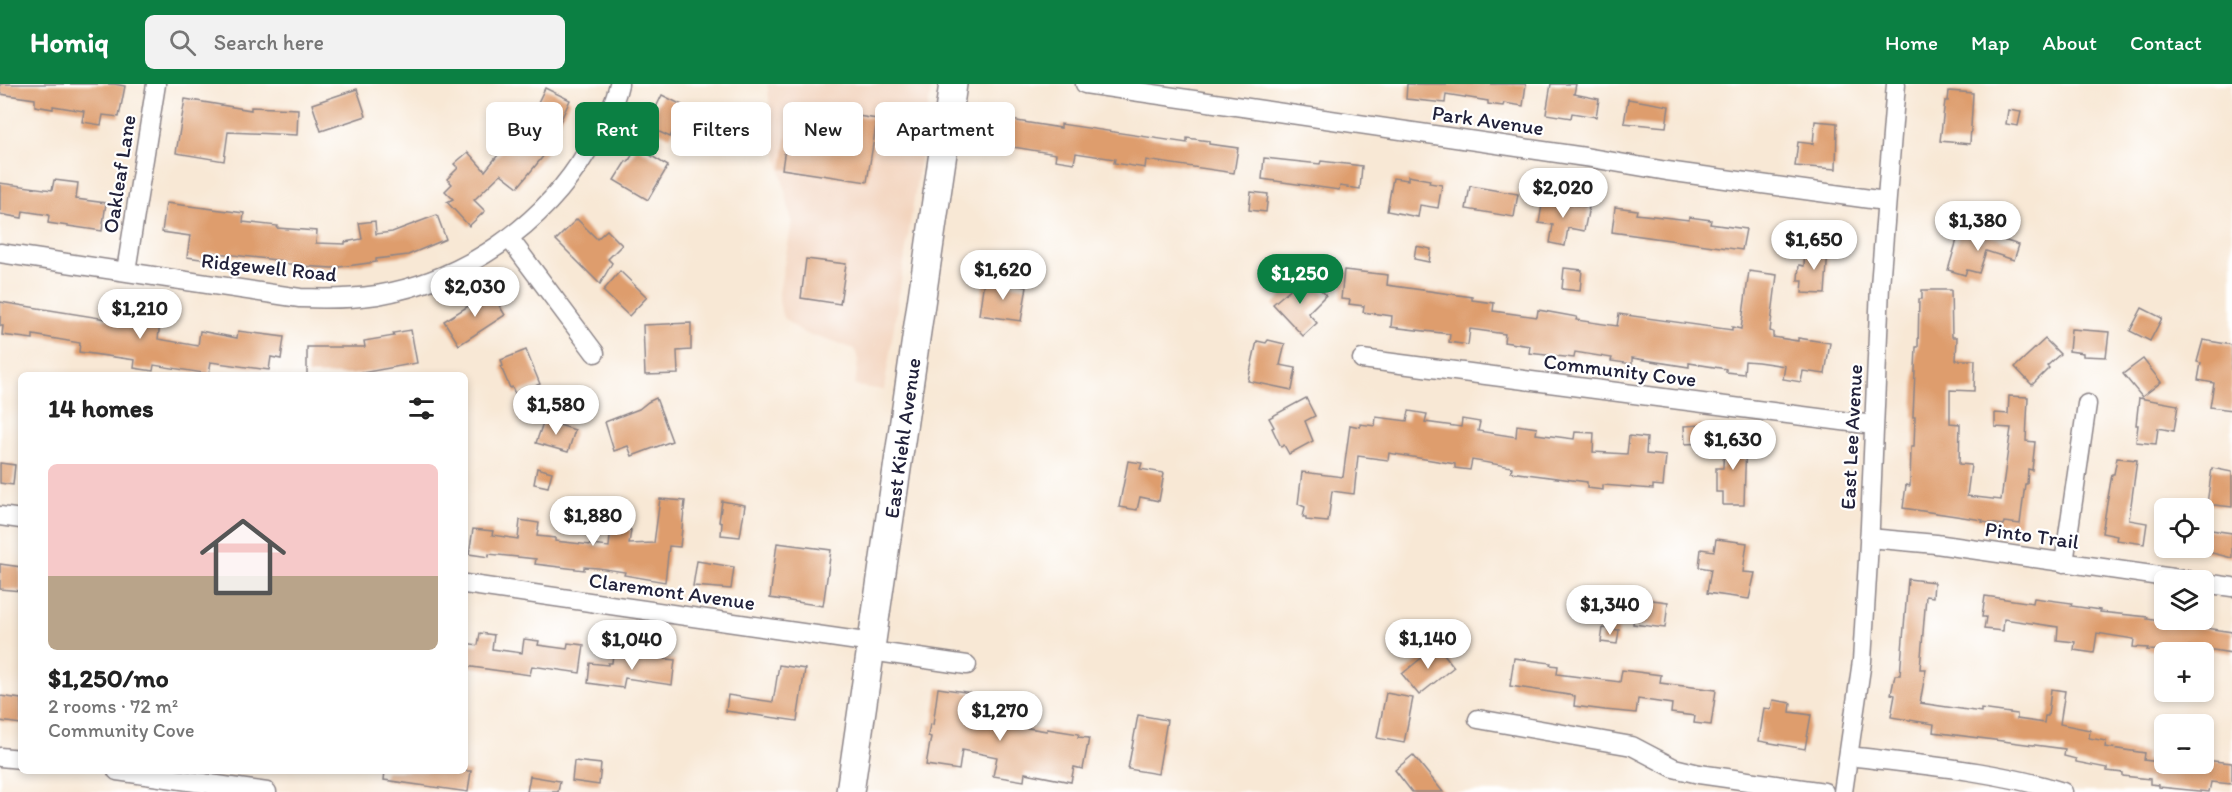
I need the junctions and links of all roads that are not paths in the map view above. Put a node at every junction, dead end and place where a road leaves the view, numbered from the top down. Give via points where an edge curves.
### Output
1 (156, 84) edge
2 (619, 84) edge
3 (953, 84) edge
4 (1085, 84) edge
5 (1896, 84) edge
6 (1885, 201) junction
7 (510, 237) junction
8 (0, 254) edge
9 (126, 271) junction
10 (595, 353) dead end
11 (1362, 359) dead end
12 (2087, 404) dead end
13 (1873, 425) junction
14 (0, 516) edge
15 (18, 519) edge
16 (1869, 537) junction
17 (2064, 563) junction
18 (2154, 575) edge
19 (468, 584) edge
20 (2214, 584) edge
21 (2232, 587) edge
22 (872, 647) junction
23 (967, 665) dead end
24 (1478, 719) dead end
25 (0, 756) edge
26 (1849, 756) junction
27 (18, 759) edge
28 (138, 774) edge
29 (267, 792) edge
30 (850, 792) edge
31 (1824, 792) edge
32 (1843, 792) edge
33 (2063, 792) edge

1 - 9 street, Oakleaf Lane
2 - 7 street, Ridgewell Road via 617,96 577,168 547,205
3 - 22 main road, East Kiehl Avenue
4 - 6 street, Park Avenue
5 - 6 street, East Lee Avenue
6 - 13 street, East Lee Avenue
7 - 9 street, Ridgewell Road via 474,261 426,282 377,295 338,299 300,298
7 - 10 street
8 - 9 street, Ridgewell Road
11 - 13 street, Community Cove
12 - 17 street
13 - 16 street, East Lee Avenue
14 - 15 street
16 - 17 street, Pinto Trail
16 - 26 street, East Lee Avenue via 1862,661
17 - 18 street, Pinto Trail
19 - 22 street, Claremont Avenue
20 - 21 street
22 - 23 street, Claremont Avenue
22 - 30 main road, East Kiehl Avenue
24 - 31 street via 1632,746 1674,768 1699,774
25 - 27 street
26 - 32 street, East Lee Avenue
26 - 33 street via 1997,775
28 - 29 street

